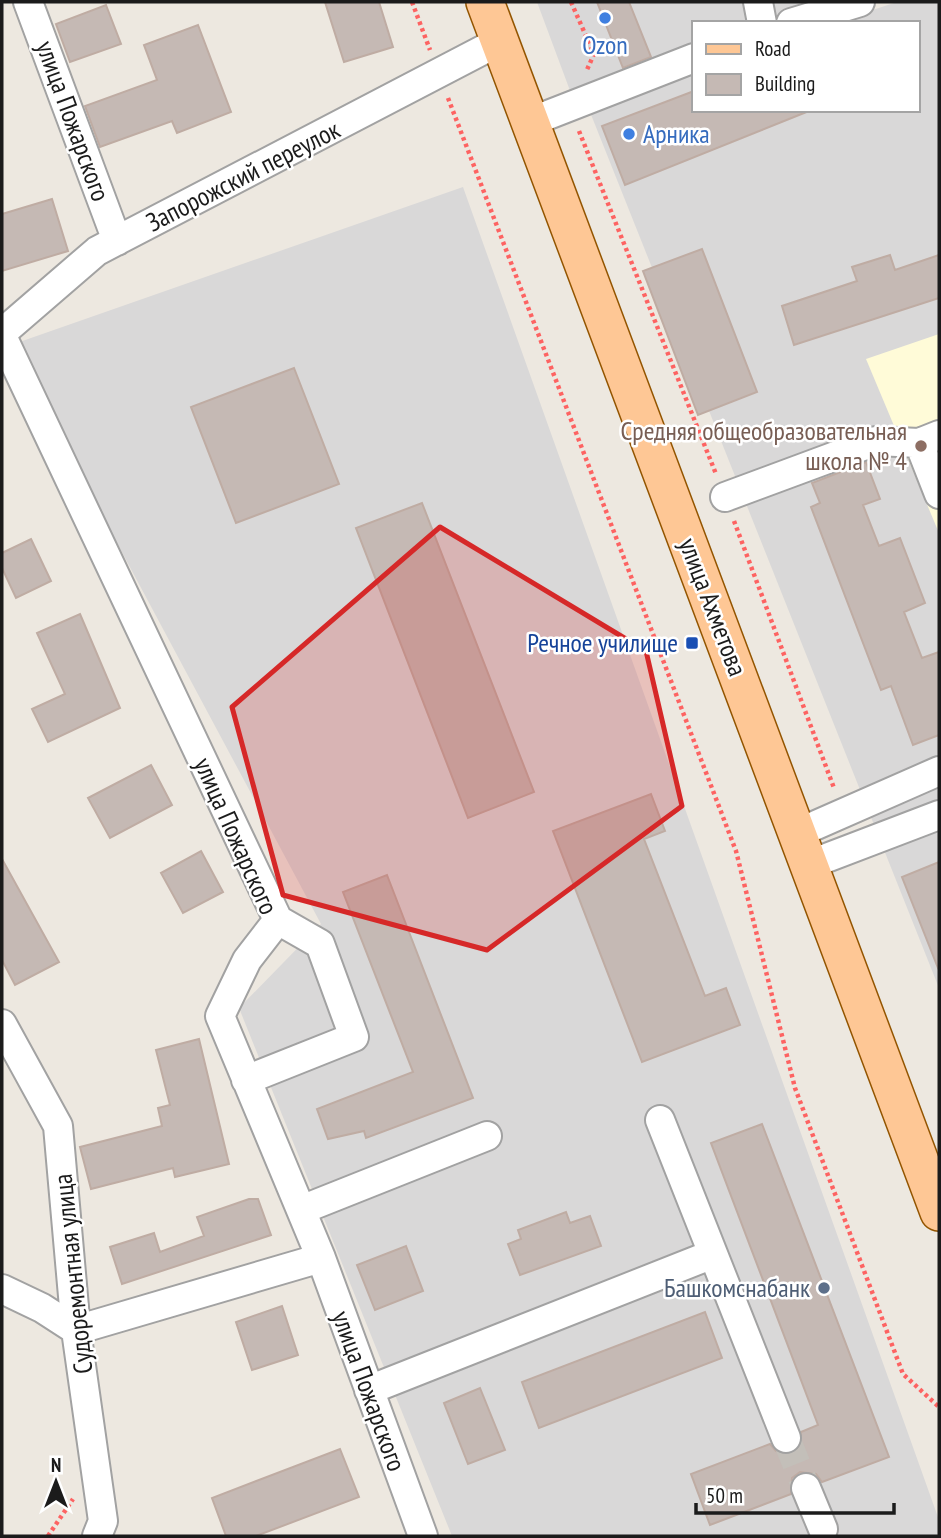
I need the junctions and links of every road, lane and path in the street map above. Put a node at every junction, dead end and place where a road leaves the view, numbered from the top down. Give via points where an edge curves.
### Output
1 (28, 2) edge
2 (412, 2) edge
3 (485, 2) edge
4 (571, 2) edge
5 (758, 2) edge
6 (860, 2) edge
7 (762, 21) edge
8 (798, 21) edge
9 (500, 41) junction
10 (692, 59) edge
11 (439, 74) junction
12 (570, 107) junction
13 (530, 122) junction
14 (117, 241) junction
15 (2, 334) edge
16 (929, 439) edge
17 (939, 494) edge
18 (725, 496) junction
19 (939, 771) edge
20 (834, 788) dead end
21 (939, 815) edge
22 (803, 849) junction
23 (278, 920) junction
24 (2, 1024) edge
25 (246, 1080) junction
26 (660, 1120) dead end
27 (487, 1136) dead end
28 (301, 1210) junction
29 (939, 1212) edge
30 (713, 1254) junction
31 (321, 1258) junction
32 (2, 1289) edge
33 (76, 1330) junction
34 (369, 1390) junction
35 (939, 1407) edge
36 (786, 1438) tunnel mouth
37 (806, 1488) tunnel mouth
38 (817, 1534) edge
39 (97, 1536) edge
40 (423, 1536) edge

1 - 14 street, улица Пожарского
2 - 11 path
3 - 9 main road, улица Ахметова
4 - 12 path via 593,54
5 - 7 street
6 - 8 street
9 - 11 street, Запорожский переулок
9 - 13 main road, улица Ахметова
10 - 12 street
11 - 14 street, Запорожский переулок
11 - 35 path via 736,850 795,1088 903,1374
12 - 13 street
12 - 18 path
13 - 22 main road, улица Ахметова
14 - 15 street, Запорожский переулок via 97,251
15 - 23 street, улица Пожарского
16 - 17 street
16 - 18 street via 876,441
18 - 20 path
19 - 22 street
21 - 22 street
22 - 29 main road, улица Ахметова
23 - 25 street, улица Пожарского via 247,960 220,1016
23 - 25 street via 320,944 354,1037
24 - 33 street, Судоремонтная улица via 58,1126
25 - 28 street, улица Пожарского
26 - 30 street
27 - 28 street
28 - 31 street, улица Пожарского
30 - 34 street
30 - 36 street
31 - 33 street
31 - 34 street, улица Пожарского
32 - 33 street
33 - 39 street, Судоремонтная улица via 103,1521
34 - 40 street, улица Пожарского
37 - 38 street

